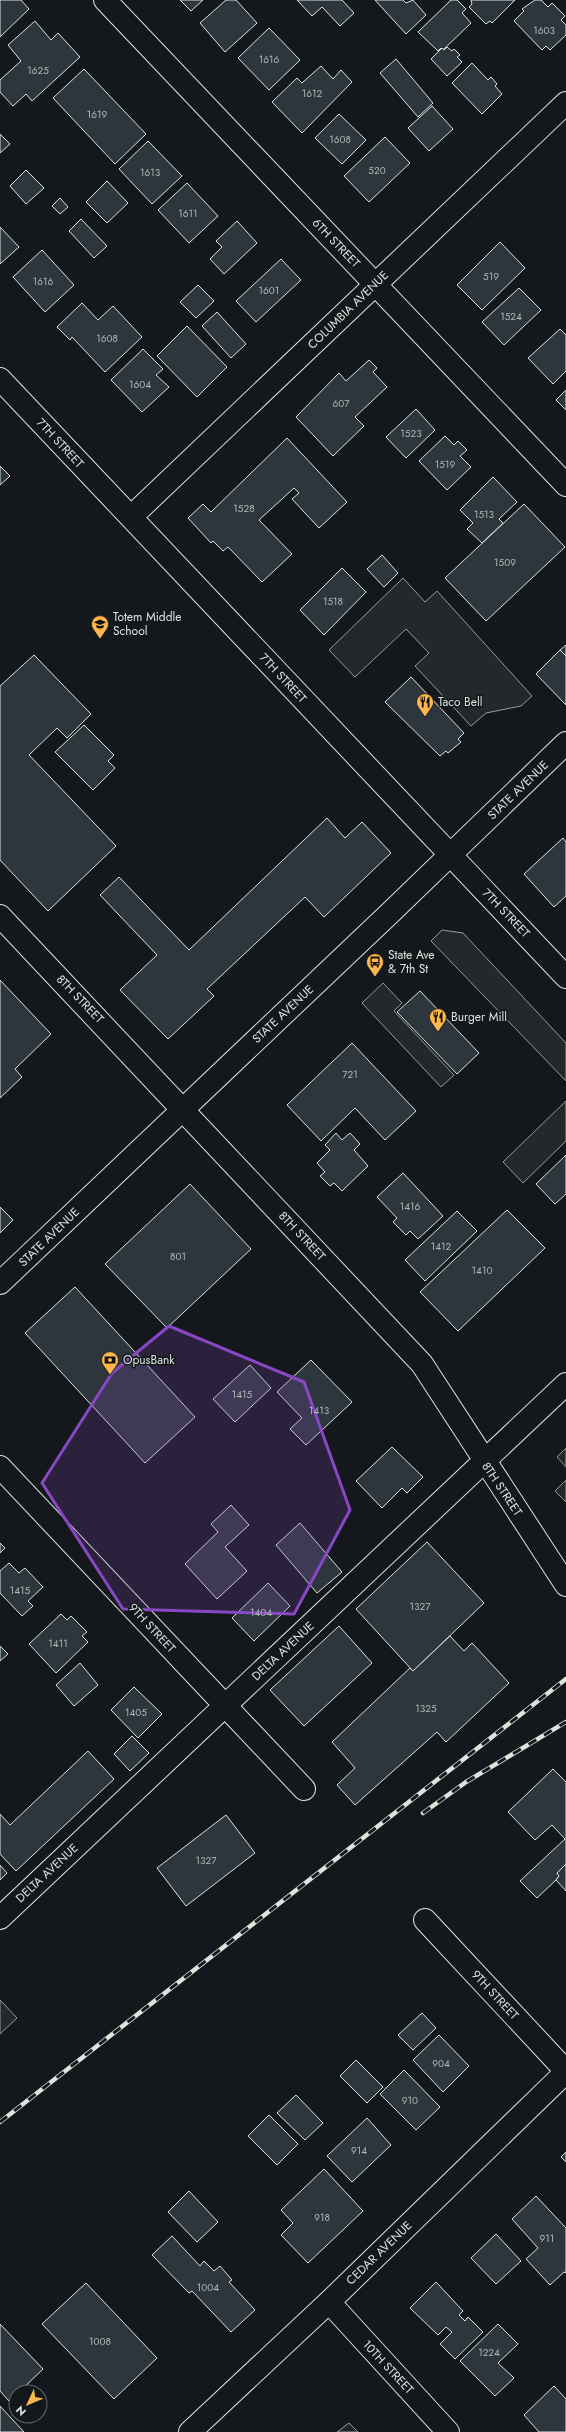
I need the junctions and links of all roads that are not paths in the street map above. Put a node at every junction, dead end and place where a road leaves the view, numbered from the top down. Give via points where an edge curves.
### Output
1 (105, 0) edge
2 (566, 103) edge
3 (375, 284) junction
4 (0, 379) edge
5 (566, 485) edge
6 (131, 517) junction
7 (566, 743) edge
8 (450, 855) junction
9 (0, 916) edge
10 (566, 977) edge
11 (183, 1108) junction
12 (0, 1283) edge
13 (566, 1384) edge
14 (483, 1462) junction
15 (0, 1467) edge
16 (566, 1585) edge
17 (225, 1706) junction
18 (304, 1789) dead end
19 (0, 1918) edge
20 (425, 1920) dead end
21 (566, 2071) edge
22 (329, 2302) junction
23 (190, 2432) edge
24 (448, 2432) edge

1 - 3 street, 6TH STREET
2 - 3 street, COLUMBIA AVENUE
3 - 5 street, 6TH STREET
3 - 6 street, COLUMBIA AVENUE
4 - 6 street, 7TH STREET
6 - 8 street, 7TH STREET
7 - 8 street, STATE AVENUE
8 - 10 street, 7TH STREET
8 - 11 street, STATE AVENUE
9 - 11 street, 8TH STREET
11 - 12 street, STATE AVENUE
11 - 14 street, 8TH STREET via 422,1364
13 - 14 street, DELTA AVENUE
14 - 16 street, 8TH STREET
14 - 17 street, DELTA AVENUE
15 - 17 street, 9TH STREET
17 - 18 street, 9TH STREET
17 - 19 street, DELTA AVENUE
20 - 21 street, 9TH STREET
21 - 22 street, CEDAR AVENUE
22 - 23 street, CEDAR AVENUE
22 - 24 street, 10TH STREET

